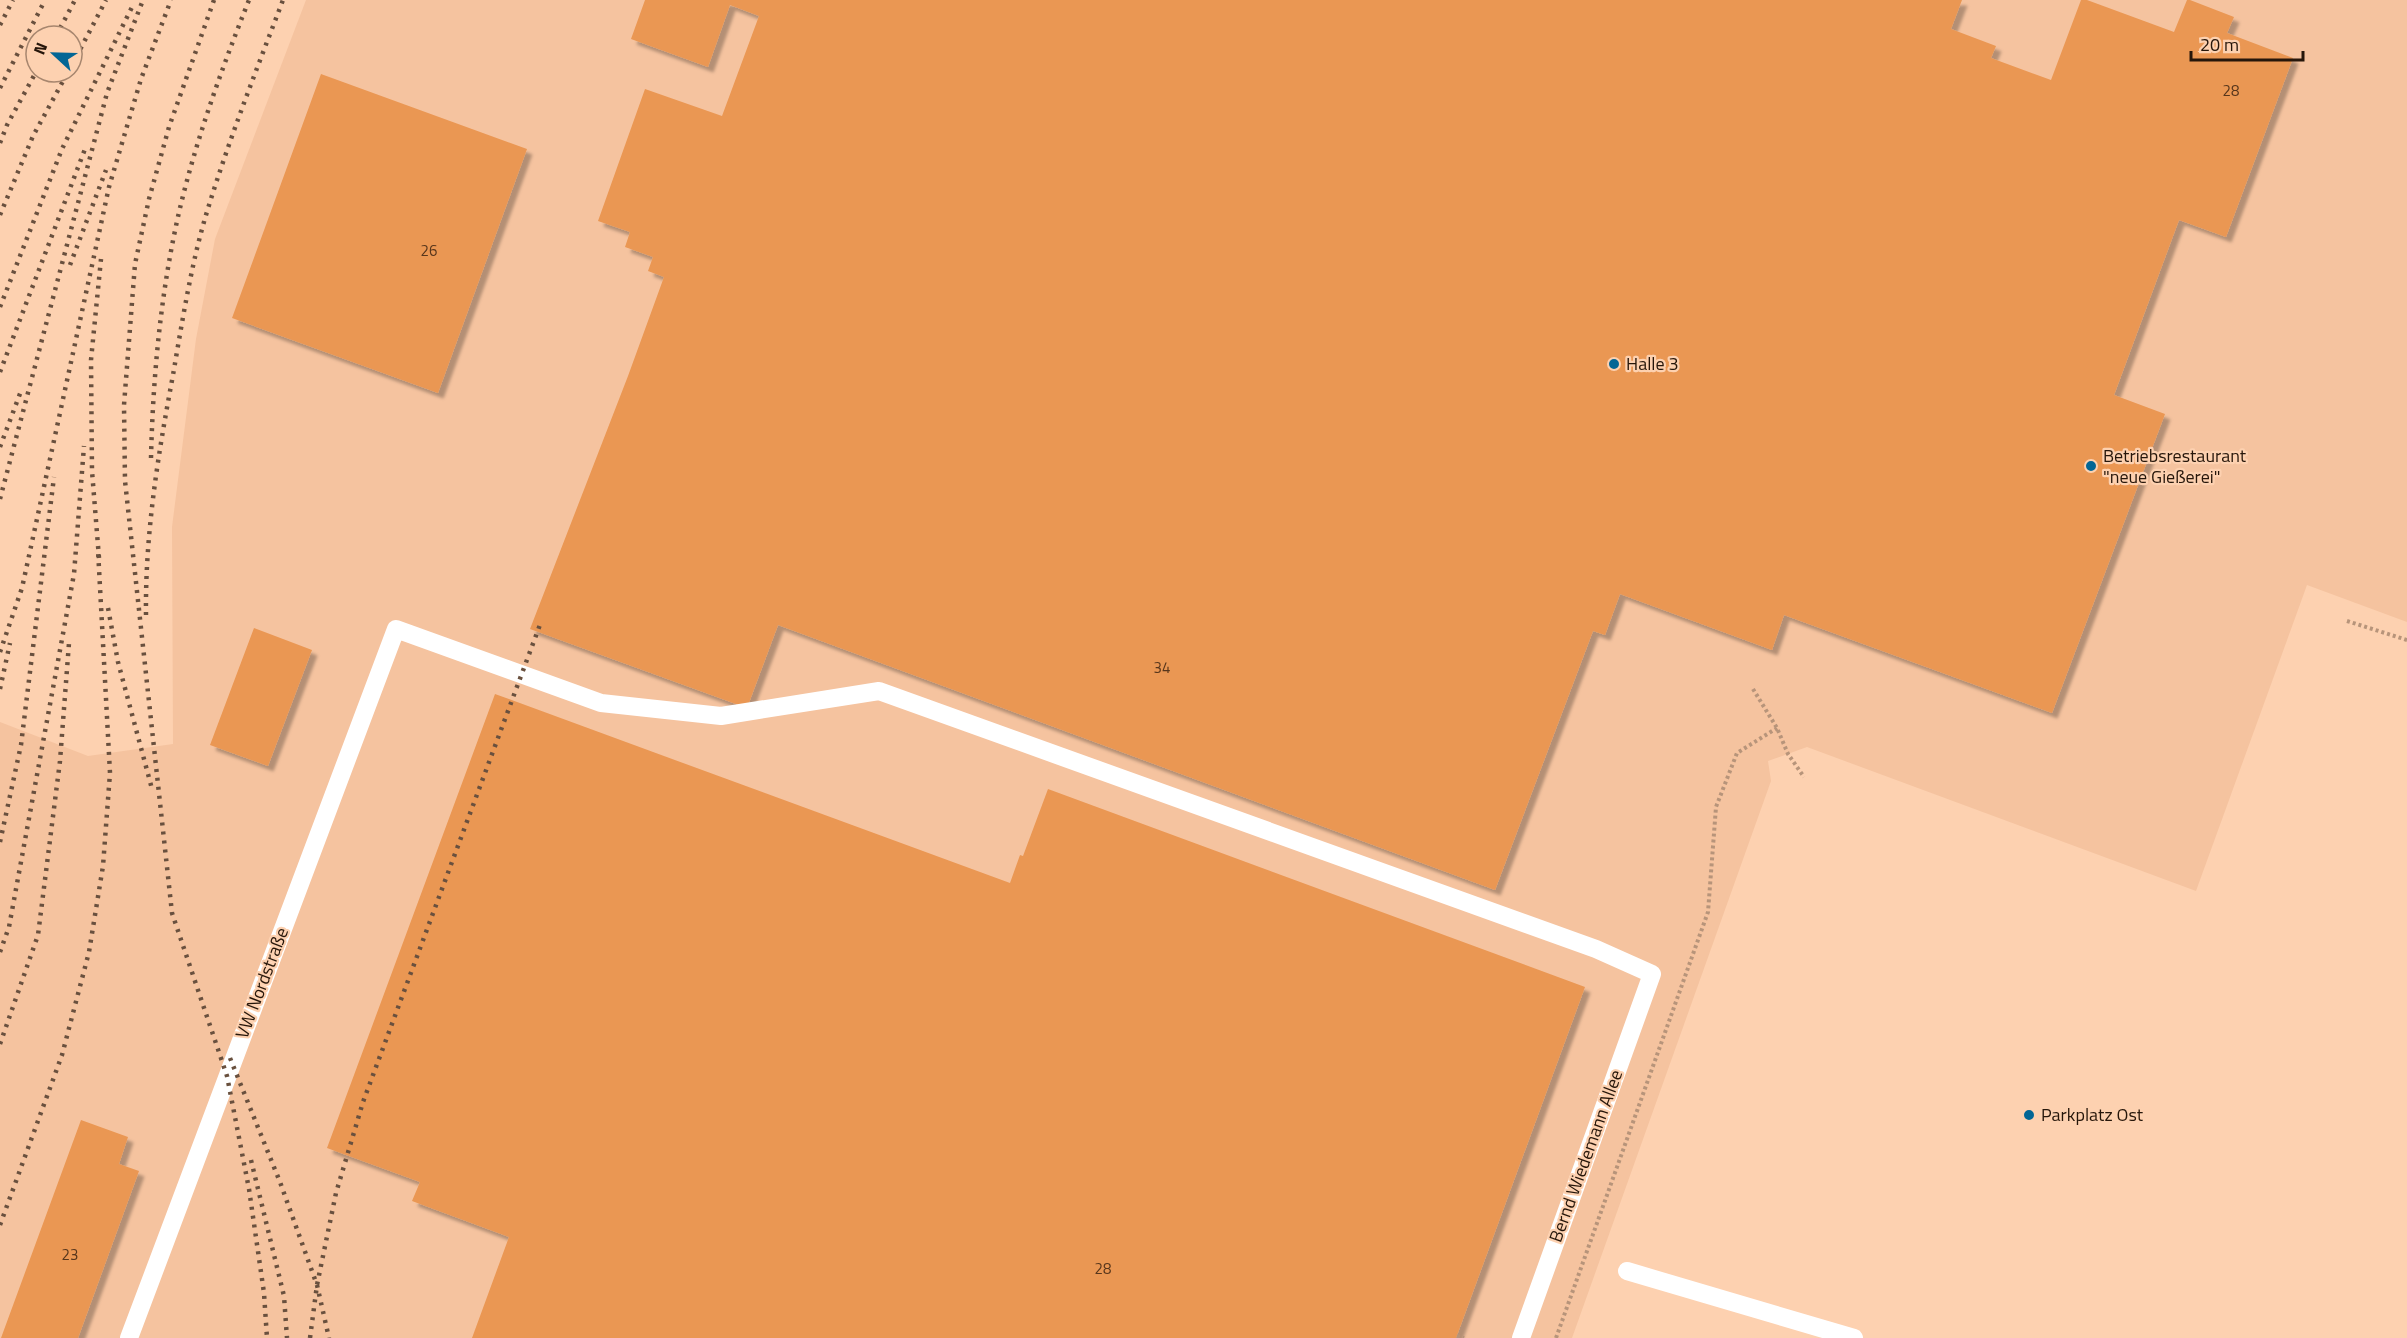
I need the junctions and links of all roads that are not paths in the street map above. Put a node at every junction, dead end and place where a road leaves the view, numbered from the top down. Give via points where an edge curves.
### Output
1 (396, 629) joint
2 (1627, 1271) dead end
3 (129, 1338) edge
4 (1521, 1338) edge
5 (1854, 1338) edge

1 - 3 lane, VW Nordstraße
1 - 4 lane, Bernd Wiedemann Allee via 602,703 721,716 879,691 1596,949 1652,974
2 - 5 lane

